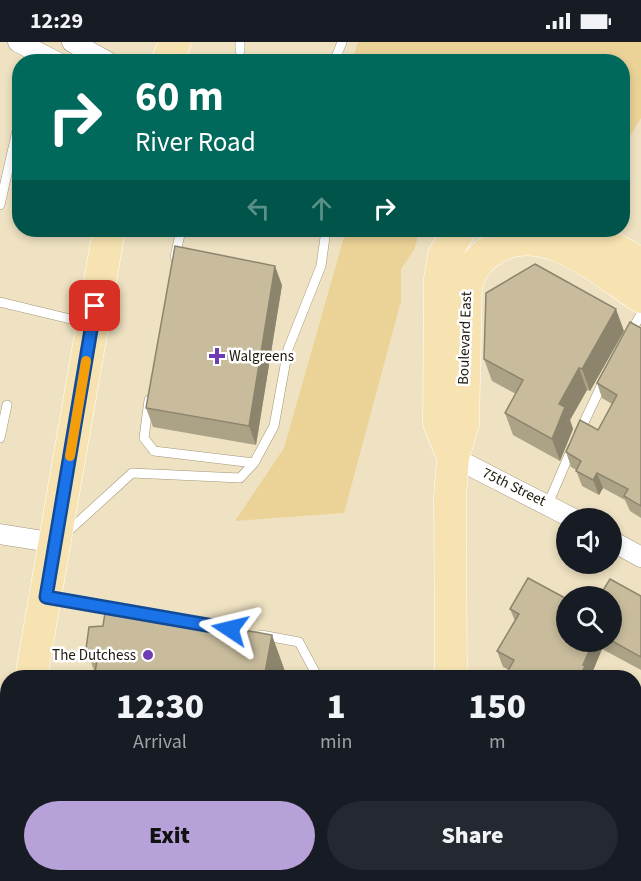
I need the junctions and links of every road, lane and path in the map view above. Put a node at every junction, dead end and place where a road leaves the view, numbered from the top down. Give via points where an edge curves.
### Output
1 (18, 42) edge
2 (72, 42) edge
3 (41, 54) edge
4 (94, 54) edge
5 (12, 152) edge
6 (0, 205) edge
7 (108, 237) edge
8 (179, 237) edge
9 (325, 237) edge
10 (456, 237) edge
11 (594, 237) edge
12 (174, 263) edge
13 (641, 264) edge
14 (641, 297) edge
15 (0, 302) edge
16 (641, 314) edge
17 (92, 324) junction
18 (626, 341) edge
19 (610, 370) edge
20 (152, 385) edge
21 (6, 405) dead end
22 (0, 438) edge
23 (453, 457) junction
24 (255, 463) junction
25 (548, 504) junction
26 (556, 509) edge
27 (0, 534) edge
28 (56, 543) junction
29 (622, 547) edge
30 (641, 557) edge
31 (46, 597) junction
32 (126, 611) edge
33 (253, 633) edge
34 (32, 670) edge
35 (314, 670) edge
36 (451, 670) edge

1 - 3 street
2 - 4 street
5 - 6 lane
7 - 17 main road
8 - 12 lane
9 - 24 lane via 321,266 288,349 274,426
10 - 23 main road, Boulevard East via 444,255 440,279 439,423
11 - 13 main road
14 - 23 main road, Boulevard East via 553,243 514,241 483,255 471,269 466,286 463,424
15 - 17 lane
16 - 18 lane
17 - 28 main road
19 - 25 lane
20 - 24 lane via 144,438 154,451
21 - 22 lane
23 - 25 street, 75th Street
23 - 36 main road, Boulevard East
24 - 28 lane via 240,477 132,473
25 - 26 street, 75th Street
27 - 28 street
28 - 31 main road
29 - 30 street
31 - 32 lane
31 - 34 main road
33 - 35 lane via 299,642

